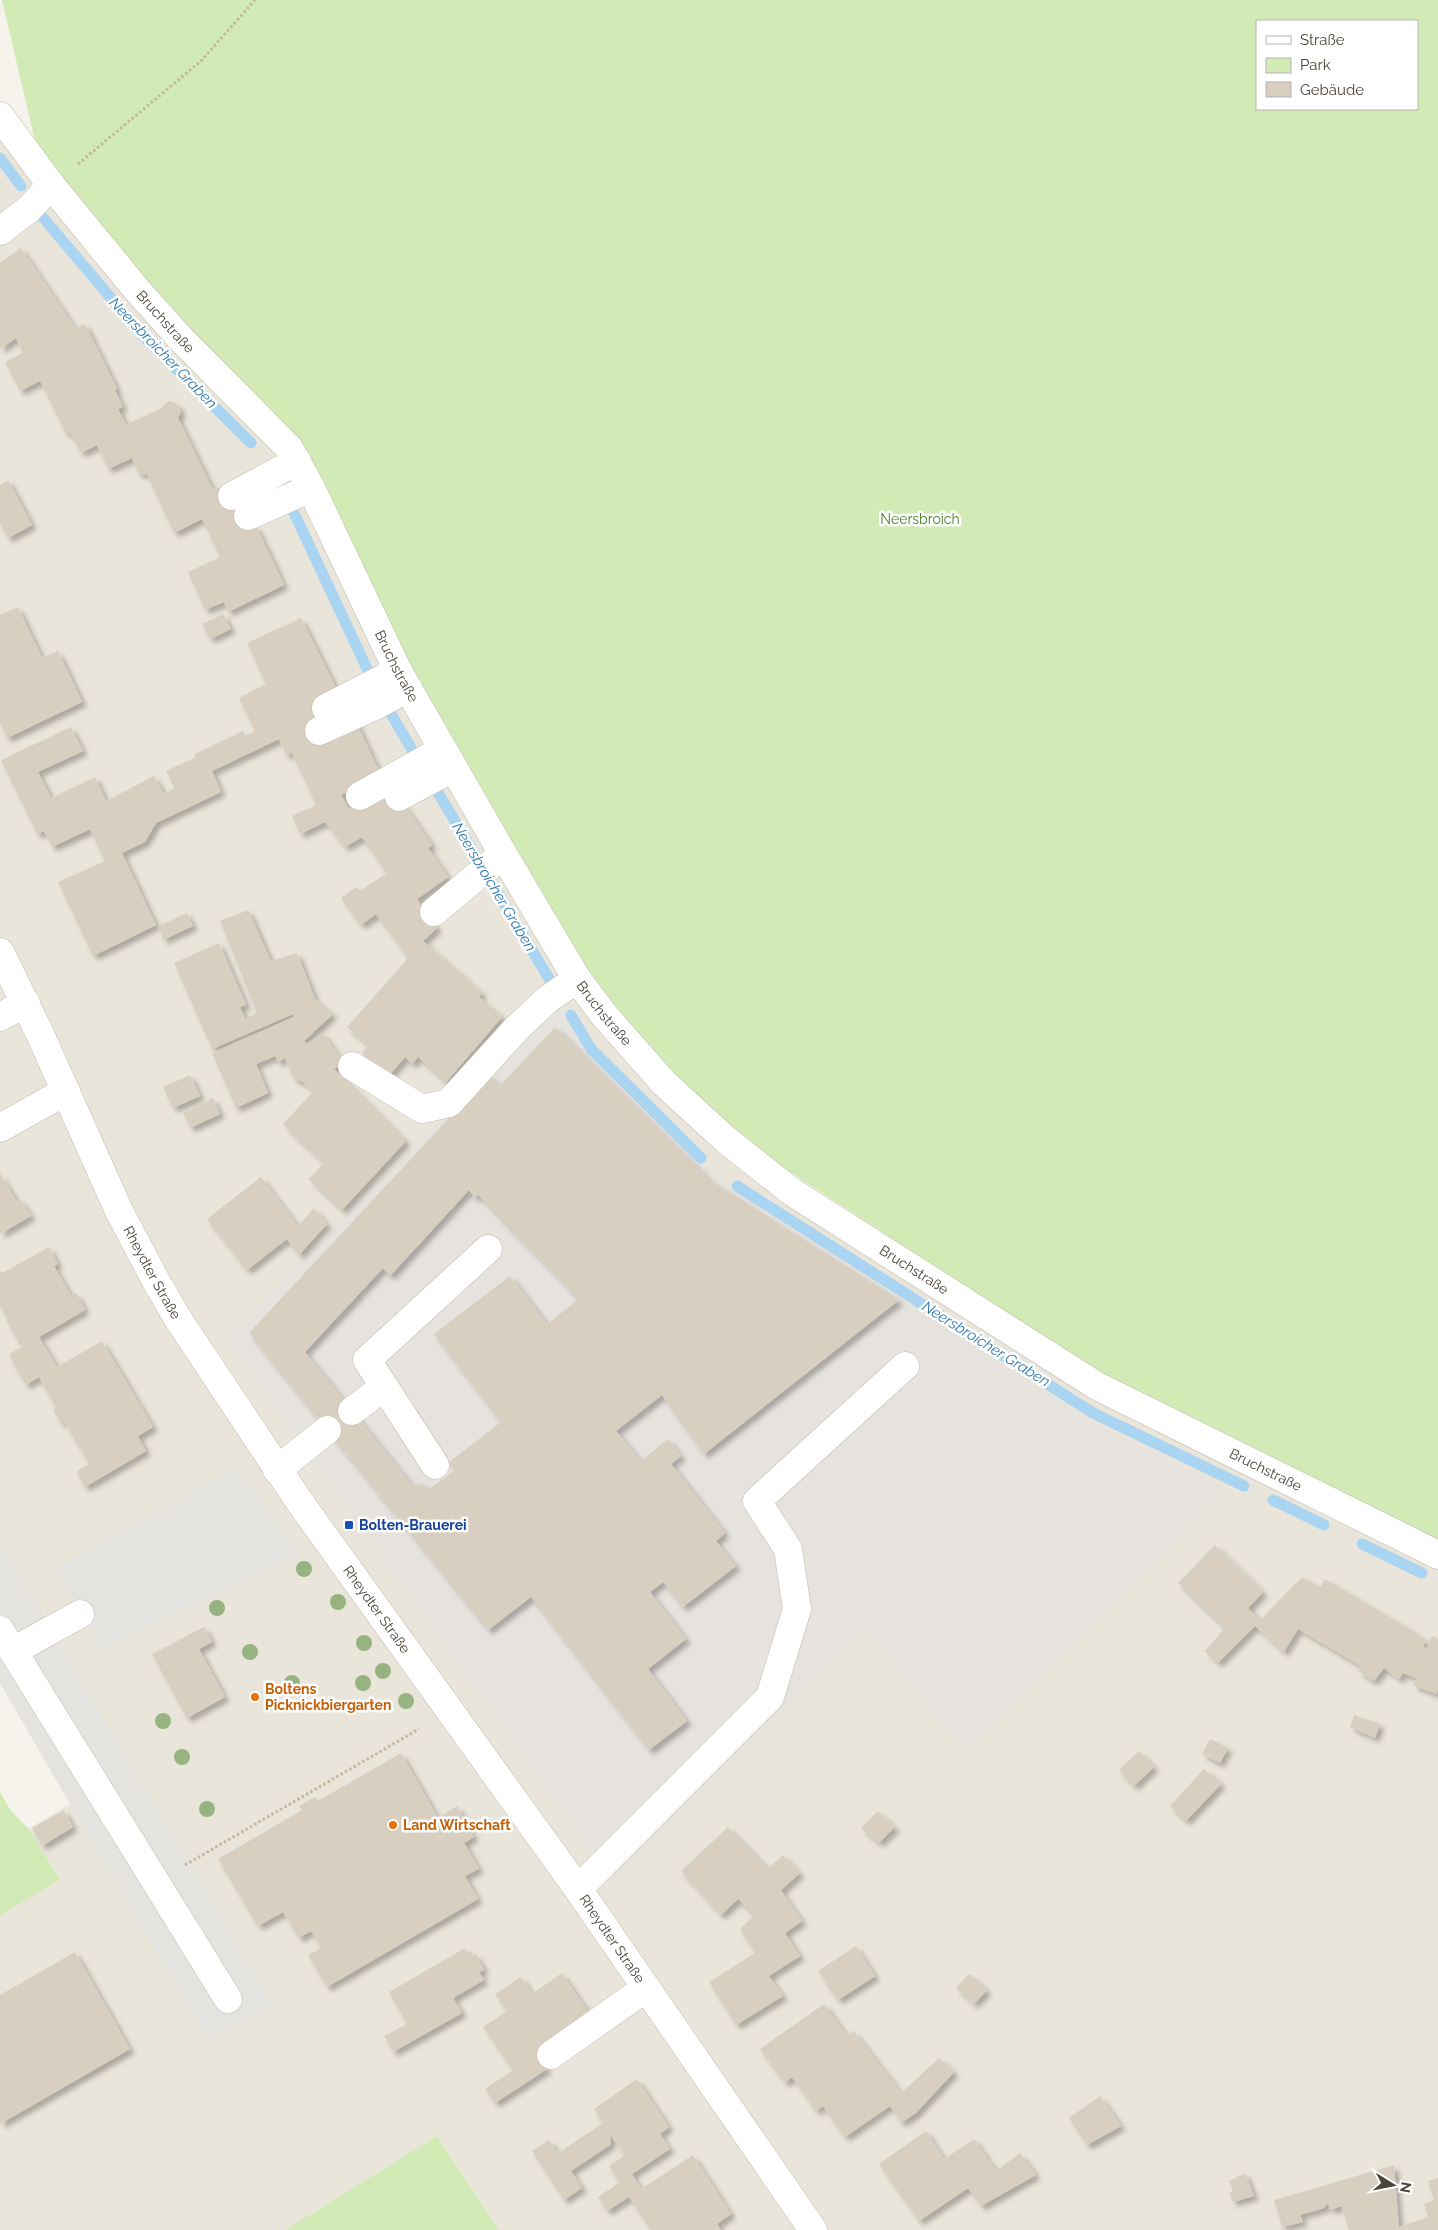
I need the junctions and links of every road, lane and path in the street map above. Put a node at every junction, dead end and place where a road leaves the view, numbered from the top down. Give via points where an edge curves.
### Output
1 (255, 0) edge
2 (0, 116) edge
3 (51, 186) junction
4 (0, 231) edge
5 (282, 470) junction
6 (294, 496) junction
7 (387, 688) junction
8 (322, 720) dead end
9 (427, 772) junction
10 (360, 796) dead end
11 (489, 865) junction
12 (434, 912) dead end
13 (0, 952) edge
14 (563, 988) junction
15 (26, 1003) junction
16 (0, 1017) edge
17 (352, 1066) dead end
18 (66, 1090) junction
19 (0, 1128) edge
20 (488, 1250) dead end
21 (905, 1366) dead end
22 (384, 1387) junction
23 (352, 1411) dead end
24 (327, 1430) dead end
25 (435, 1465) dead end
26 (277, 1470) junction
27 (1438, 1556) edge
28 (80, 1614) dead end
29 (7, 1641) edge
30 (450, 1711) junction
31 (154, 1882) junction
32 (578, 1889) junction
33 (646, 1988) junction
34 (228, 1999) dead end
35 (551, 2056) dead end
36 (813, 2230) edge

1 - 3 path via 201,61
2 - 3 street, Bruchstraße
3 - 4 street
3 - 5 street, Bruchstraße via 158,314 280,437
5 - 6 street, Bruchstraße
5 - 6 street via 240,506
6 - 7 street, Bruchstraße
7 - 8 street
7 - 9 street, Bruchstraße
9 - 10 street
9 - 11 street, Bruchstraße
11 - 12 street
11 - 14 street, Bruchstraße
13 - 15 street, Rheydter Straße
14 - 17 street via 517,1028 449,1103 422,1109
14 - 27 street, Bruchstraße via 604,1015 664,1083 725,1139 792,1192 1116,1397
15 - 16 street
15 - 18 street, Rheydter Straße
18 - 19 street
18 - 26 street, Rheydter Straße via 120,1211 156,1281
20 - 22 street via 367,1360
21 - 32 street via 757,1501 788,1549 798,1609 770,1697
22 - 23 street
22 - 25 street
24 - 26 street
26 - 30 street, Rheydter Straße
28 - 29 street
29 - 31 street
30 - 31 path
30 - 32 street, Rheydter Straße
31 - 34 street
32 - 33 street, Rheydter Straße
33 - 35 street
33 - 36 street, Rheydter Straße

